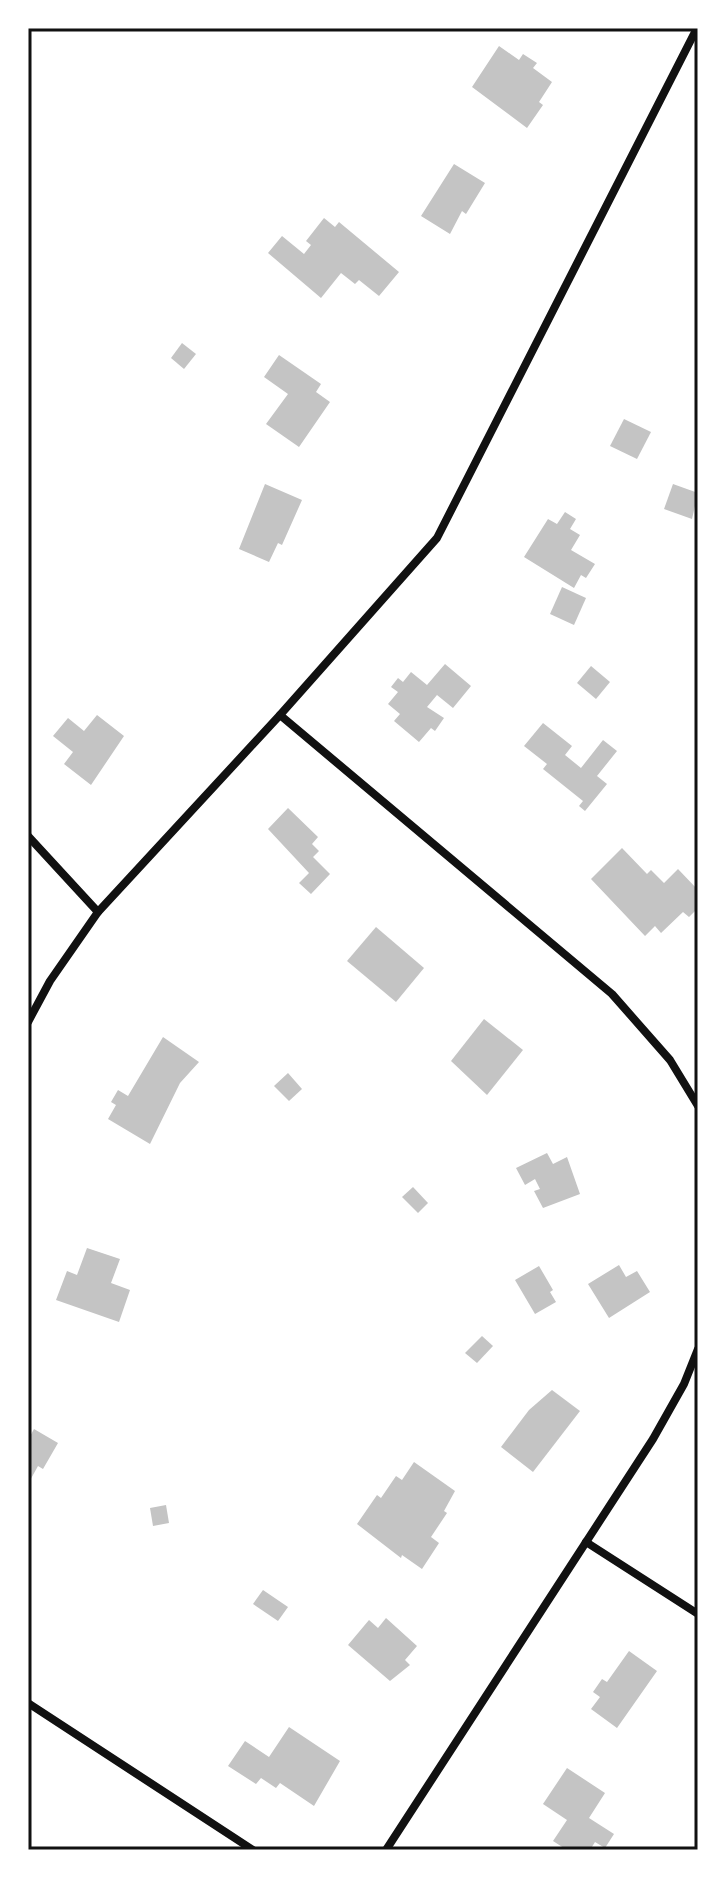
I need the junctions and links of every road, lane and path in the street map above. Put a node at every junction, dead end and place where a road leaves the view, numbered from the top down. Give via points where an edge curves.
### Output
1 (697, 28) edge
2 (280, 715) junction
3 (28, 836) edge
4 (98, 912) junction
5 (28, 1022) edge
6 (698, 1106) edge
7 (698, 1349) edge
8 (586, 1542) junction
9 (698, 1614) edge
10 (28, 1703) edge
11 (253, 1850) edge
12 (386, 1850) edge

1 - 2 street via 437,538
2 - 4 street
2 - 6 street via 612,994 670,1060
3 - 4 street
4 - 5 street
7 - 8 street via 653,1439
8 - 9 street
8 - 12 street
10 - 11 street

